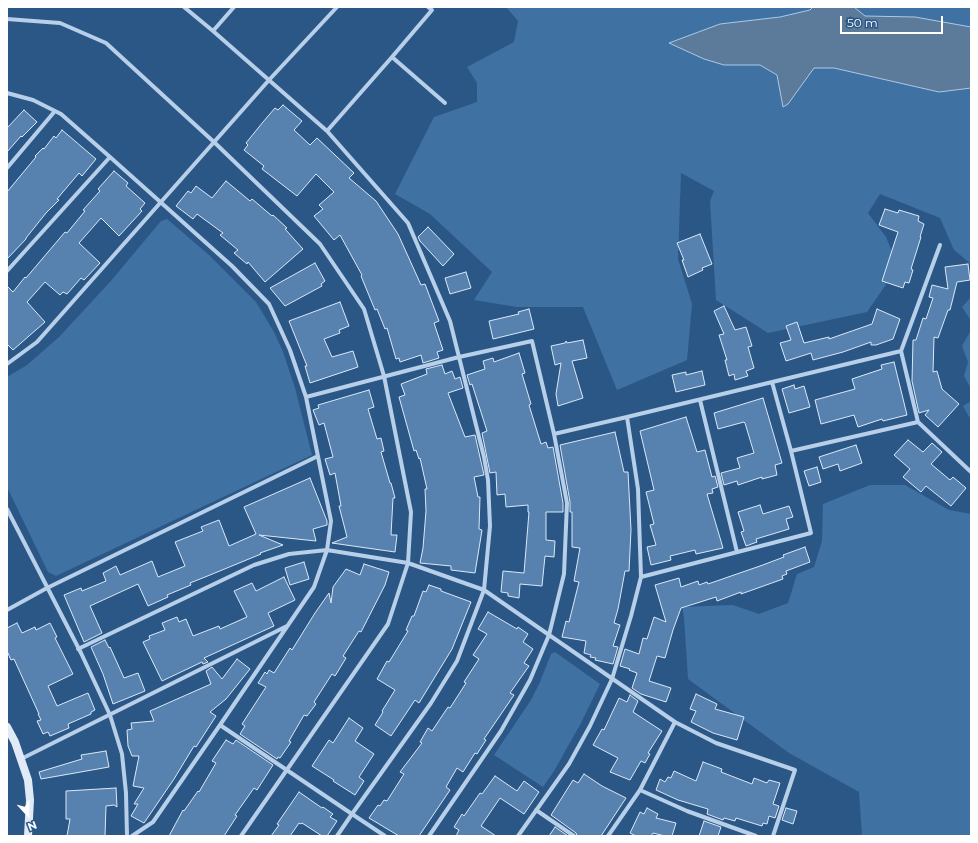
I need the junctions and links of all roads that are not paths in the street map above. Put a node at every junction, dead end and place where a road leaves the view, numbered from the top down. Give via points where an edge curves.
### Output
1 (184, 7) edge
2 (234, 7) edge
3 (337, 7) edge
4 (428, 7) edge
5 (7, 19) edge
6 (213, 31) junction
7 (392, 57) junction
8 (269, 80) junction
9 (7, 94) edge
10 (445, 103) dead end
11 (55, 111) junction
12 (327, 131) junction
13 (215, 143) junction
14 (110, 157) junction
15 (7, 168) edge
16 (162, 202) junction
17 (940, 246) dead end
18 (7, 271) edge
19 (900, 351) junction
20 (459, 357) junction
21 (7, 364) edge
22 (384, 376) junction
23 (772, 382) junction
24 (306, 397) junction
25 (700, 400) junction
26 (627, 417) junction
27 (918, 422) junction
28 (554, 434) junction
29 (791, 451) junction
30 (318, 456) junction
31 (971, 472) edge
32 (7, 509) edge
33 (328, 550) junction
34 (737, 552) junction
35 (408, 563) junction
36 (641, 577) junction
37 (47, 588) junction
38 (484, 590) junction
39 (7, 610) edge
40 (288, 626) junction
41 (549, 636) junction
42 (78, 649) junction
43 (612, 679) junction
44 (110, 716) junction
45 (676, 722) junction
46 (220, 724) junction
47 (7, 727) edge
48 (21, 760) junction
49 (286, 770) junction
50 (640, 790) junction
51 (536, 810) junction
52 (352, 814) junction
53 (28, 836) edge
54 (127, 836) edge
55 (132, 836) edge
56 (242, 836) edge
57 (337, 836) edge
58 (385, 836) edge
59 (429, 836) edge
60 (518, 836) edge
61 (574, 836) edge
62 (608, 836) edge
63 (756, 836) edge
64 (773, 836) edge

1 - 6 street
2 - 6 street
3 - 8 street
4 - 7 street via 432,10
5 - 13 street via 60,23 106,43
6 - 8 street
7 - 10 street
7 - 12 street
8 - 12 street
8 - 13 street
9 - 11 street via 32,100
11 - 14 street
11 - 15 street
12 - 20 street via 408,222 450,321
13 - 16 street
13 - 22 street via 320,244 364,309
14 - 16 street
14 - 18 street
16 - 21 street via 37,342
16 - 24 street via 269,304 290,350
17 - 19 street
19 - 23 street
19 - 27 street
20 - 22 street
20 - 28 street via 532,341
20 - 38 street via 488,480 490,526
22 - 24 street
22 - 35 street via 411,512
23 - 25 street
23 - 29 street
24 - 30 street
25 - 26 street
25 - 34 street
26 - 28 street
26 - 36 street via 638,489
27 - 29 street
27 - 31 street
28 - 41 street via 567,503 564,574
29 - 34 street via 811,533
30 - 33 street via 331,521
30 - 37 street
32 - 37 street
33 - 35 street
33 - 40 street via 314,587
33 - 42 street via 289,554 254,565
34 - 36 street
35 - 38 street
35 - 49 street via 388,624
36 - 43 street
37 - 39 street
37 - 42 street
38 - 41 street
38 - 52 street via 457,661
40 - 44 street
40 - 46 street
41 - 43 street
41 - 59 street via 530,680 501,731
42 - 44 street
43 - 45 street
43 - 51 street via 569,764
44 - 48 street
44 - 54 street via 122,754
45 - 50 street
45 - 64 street via 716,743 795,770
46 - 49 street
46 - 55 street via 153,822
47 - 48 street
48 - 53 street via 28,780 30,800
49 - 52 street
49 - 56 street
50 - 62 street
50 - 63 street via 687,811
51 - 60 street
51 - 61 street
52 - 57 street
52 - 58 street

